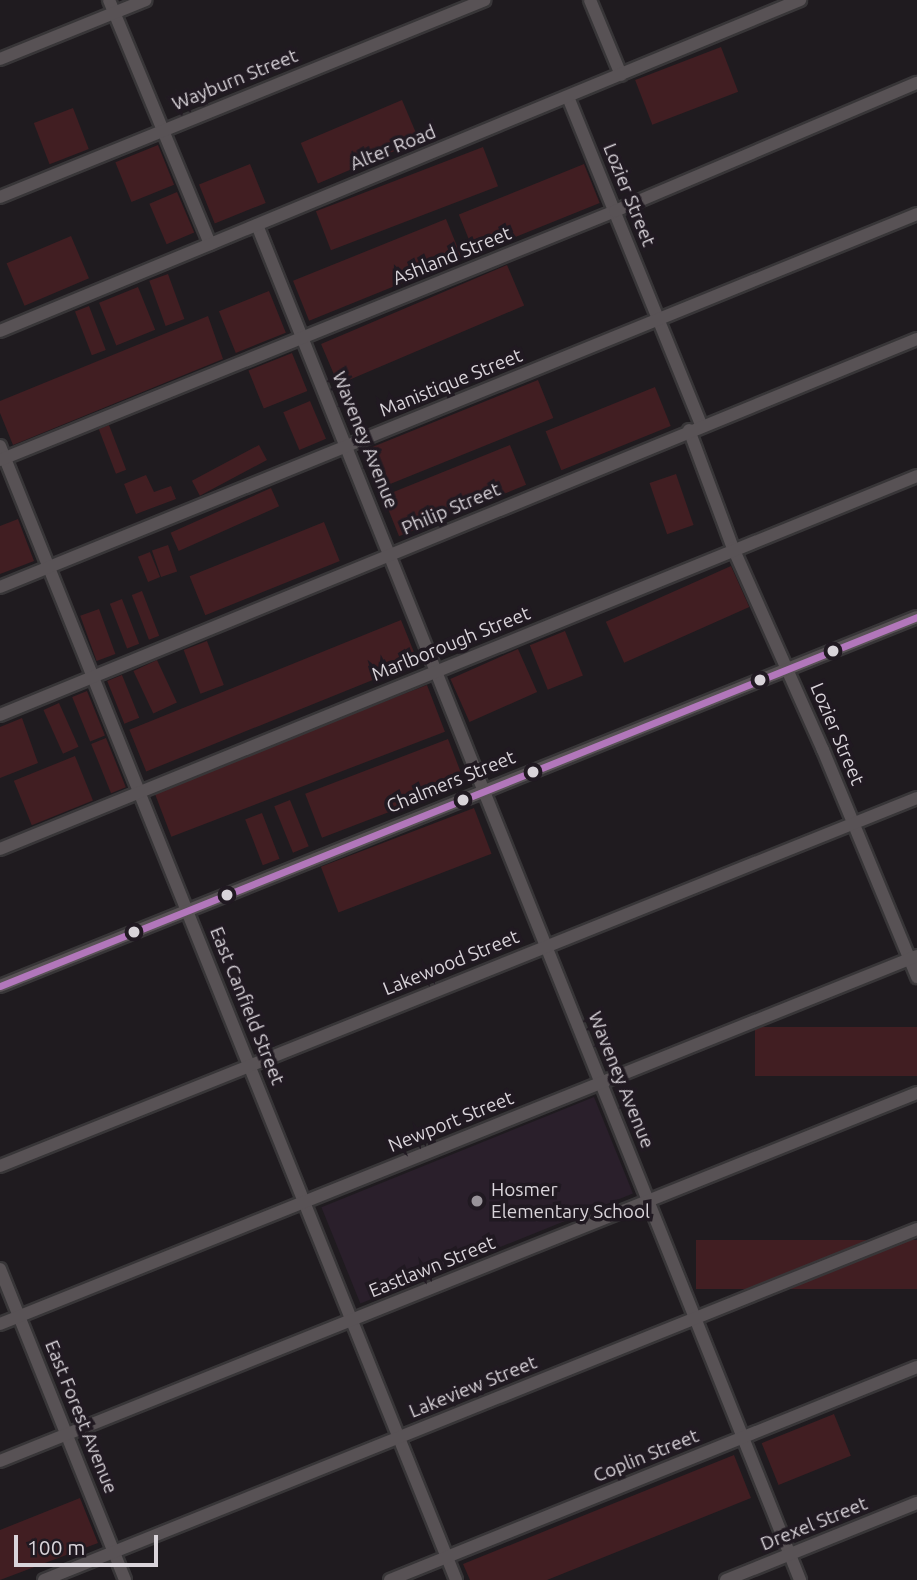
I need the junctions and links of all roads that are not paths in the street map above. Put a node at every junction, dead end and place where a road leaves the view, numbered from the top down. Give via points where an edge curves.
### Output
1 (146, 0) edge
2 (485, 0) edge
3 (590, 0) edge
4 (800, 0) edge
5 (112, 6) edge
6 (0, 59) edge
7 (621, 75) junction
8 (917, 83) edge
9 (568, 97) junction
10 (163, 130) junction
11 (0, 197) edge
12 (615, 211) junction
13 (917, 214) edge
14 (257, 225) junction
15 (210, 244) junction
16 (658, 319) junction
17 (0, 331) edge
18 (303, 338) junction
19 (917, 339) edge
20 (695, 427) junction
21 (347, 446) junction
22 (2, 455) edge
23 (917, 476) edge
24 (733, 548) junction
25 (391, 555) junction
26 (49, 567) junction
27 (0, 587) edge
28 (917, 617) edge
29 (788, 669) junction
30 (435, 671) junction
31 (93, 676) junction
32 (0, 715) edge
33 (483, 790) junction
34 (140, 791) junction
35 (917, 798) edge
36 (855, 823) junction
37 (0, 849) edge
38 (188, 909) junction
39 (546, 945) junction
40 (913, 958) edge
41 (917, 977) edge
42 (0, 986) edge
43 (250, 1065) junction
44 (601, 1081) junction
45 (917, 1093) edge
46 (0, 1166) edge
47 (649, 1201) junction
48 (305, 1202) junction
49 (917, 1229) edge
50 (0, 1269) edge
51 (19, 1316) junction
52 (696, 1318) junction
53 (352, 1320) junction
54 (0, 1324) edge
55 (917, 1367) edge
56 (67, 1434) junction
57 (744, 1437) junction
58 (399, 1438) junction
59 (0, 1461) edge
60 (917, 1503) edge
61 (114, 1552) junction
62 (790, 1554) junction
63 (447, 1557) junction
64 (44, 1580) edge
65 (125, 1580) edge
66 (390, 1580) edge
67 (456, 1580) edge
68 (726, 1580) edge
69 (800, 1580) edge

1 - 5 street
2 - 10 street, Wayburn Street
3 - 7 street
4 - 7 street, Alter Road
5 - 6 street
5 - 10 street
7 - 9 street, Alter Road
8 - 12 street, Ashland Street
9 - 12 street, Lozier Street
9 - 14 street, Alter Road
10 - 11 street, Wayburn Street
10 - 15 street
12 - 16 street, Lozier Street
12 - 18 street, Ashland Street
13 - 16 street, Manistique Street
14 - 15 street, Alter Road
14 - 18 street, Waveney Avenue
15 - 17 street, Alter Road
16 - 20 street, Lozier Street
16 - 21 street, Manistique Street
18 - 21 street, Waveney Avenue
18 - 22 street, Ashland Street
19 - 20 street, Philip Street
20 - 24 street, Lozier Street
20 - 25 street, Philip Street
21 - 25 street, Waveney Avenue
21 - 26 street, Manistique Street
22 - 26 street, East Canfield Street
23 - 24 street, Marlborough Street
24 - 29 street, Lozier Street
24 - 30 street, Marlborough Street
25 - 30 street, Waveney Avenue
25 - 31 street, Philip Street
26 - 27 street, Manistique Street
26 - 31 street, East Canfield Street
28 - 29 street, Chalmers Street
29 - 33 street, Chalmers Street
29 - 36 street, Lozier Street
30 - 33 street, Waveney Avenue
30 - 34 street, Marlborough Street
31 - 32 street, Philip Street
31 - 34 street, East Canfield Street
33 - 38 street, Chalmers Street
33 - 39 street, Waveney Avenue
34 - 37 street, Marlborough Street
34 - 38 street, East Canfield Street
35 - 36 street, Lakewood Street
36 - 39 street, Lakewood Street
36 - 40 street, Lozier Street
38 - 42 street, Chalmers Street
38 - 43 street, East Canfield Street
39 - 43 street, Lakewood Street
39 - 44 street, Waveney Avenue
40 - 41 street, Lozier Street
40 - 44 street, Newport Street
43 - 46 street, Lakewood Street
43 - 48 street, East Canfield Street
44 - 47 street, Waveney Avenue
44 - 48 street, Newport Street
45 - 47 street, Eastlawn Street
47 - 52 street, Waveney Avenue
47 - 53 street, Eastlawn Street
48 - 51 street, Newport Street
48 - 53 street, East Canfield Street
49 - 52 street, Lakeview Street
50 - 51 street, East Forest Avenue
51 - 54 street, Newport Street
51 - 56 street, East Forest Avenue
52 - 57 street, Waveney Avenue
52 - 58 street, Lakeview Street
53 - 56 street, Eastlawn Street
53 - 58 street, East Canfield Street
55 - 57 street, Coplin Street
56 - 59 street, Eastlawn Street
56 - 61 street, East Forest Avenue
57 - 62 street, Waveney Avenue
57 - 63 street, Coplin Street
58 - 61 street, Lakeview Street
58 - 63 street, East Canfield Street
60 - 62 street, Drexel Street
61 - 64 street, Lakeview Street
61 - 65 street, East Forest Avenue
62 - 68 street, Drexel Street
62 - 69 street, Waveney Avenue
63 - 66 street, Coplin Street
63 - 67 street, East Canfield Street

